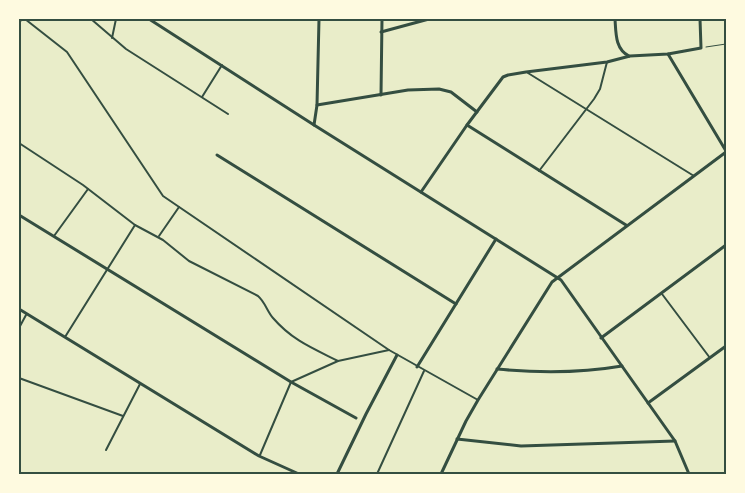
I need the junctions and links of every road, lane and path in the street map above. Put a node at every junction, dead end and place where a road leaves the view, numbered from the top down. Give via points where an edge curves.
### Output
1 (23, 19) edge
2 (91, 19) edge
3 (116, 19) edge
4 (150, 19) edge
5 (319, 19) edge
6 (382, 19) edge
7 (429, 19) edge
8 (615, 19) edge
9 (700, 19) edge
10 (19, 23) edge
11 (382, 32) junction
12 (112, 38) junction
13 (726, 44) edge
14 (701, 48) junction
15 (668, 54) junction
16 (630, 56) junction
17 (607, 62) junction
18 (222, 65) junction
19 (526, 72) junction
20 (381, 95) junction
21 (202, 97) junction
22 (317, 105) junction
23 (586, 109) junction
24 (477, 112) junction
25 (228, 114) dead end
26 (314, 125) junction
27 (467, 125) junction
28 (19, 143) edge
29 (726, 151) edge
30 (217, 155) dead end
31 (538, 171) junction
32 (694, 176) junction
33 (88, 189) junction
34 (422, 192) junction
35 (179, 207) junction
36 (19, 215) edge
37 (135, 225) junction
38 (626, 225) junction
39 (158, 236) junction
40 (54, 237) junction
41 (496, 239) junction
42 (726, 245) edge
43 (107, 270) junction
44 (556, 277) junction
45 (661, 292) junction
46 (456, 304) junction
47 (19, 309) edge
48 (26, 313) junction
49 (19, 328) edge
50 (64, 338) junction
51 (601, 338) junction
52 (726, 346) edge
53 (389, 350) junction
54 (398, 355) junction
55 (710, 358) junction
56 (338, 361) junction
57 (622, 366) junction
58 (417, 367) junction
59 (497, 369) junction
60 (424, 372) junction
61 (19, 378) edge
62 (291, 382) junction
63 (140, 384) junction
64 (478, 400) junction
65 (648, 403) junction
66 (123, 416) junction
67 (356, 418) dead end
68 (457, 439) junction
69 (674, 441) junction
70 (106, 450) dead end
71 (259, 456) junction
72 (299, 474) edge
73 (337, 474) edge
74 (377, 474) edge
75 (440, 474) edge
76 (689, 474) edge

1 - 10 lane
1 - 35 lane via 67,52 163,196
2 - 12 lane
3 - 12 lane
4 - 18 street
5 - 22 street
6 - 11 street
7 - 11 street
8 - 16 street via 616,38 621,50
9 - 14 street
11 - 20 street
12 - 21 lane
13 - 14 path
14 - 15 street
15 - 16 street
15 - 29 street
16 - 17 street
17 - 19 street
17 - 23 lane via 600,89
18 - 21 lane
18 - 26 street
19 - 23 lane
19 - 24 street via 503,78
20 - 22 street
20 - 24 street via 439,89 451,92
21 - 25 lane
22 - 26 street
23 - 31 lane
23 - 32 lane
24 - 27 street
26 - 34 street
27 - 31 street
27 - 34 street
28 - 33 lane
29 - 32 street
30 - 46 street
31 - 38 street
32 - 38 street
33 - 37 lane
33 - 40 lane
34 - 41 street
35 - 39 lane
35 - 53 lane
36 - 40 street
37 - 39 lane
37 - 43 lane
38 - 44 street
39 - 56 lane via 194,264 258,296 269,314 294,339
40 - 43 street
41 - 44 street
41 - 46 street
42 - 45 street
43 - 50 lane
43 - 62 street
44 - 51 street
44 - 59 street
45 - 51 street
45 - 55 lane
46 - 58 street
47 - 48 street
48 - 49 lane
48 - 50 street
50 - 63 street
51 - 57 street
52 - 55 street
53 - 54 lane
53 - 56 lane
54 - 58 lane
54 - 73 street
55 - 65 street
56 - 62 lane
57 - 59 street via 599,370
57 - 65 street
58 - 60 lane
59 - 64 street
60 - 64 lane
60 - 74 lane
61 - 66 lane
62 - 67 street
62 - 71 lane
63 - 66 lane
63 - 71 street
64 - 68 street
65 - 69 street
66 - 70 lane
68 - 69 street via 521,446
68 - 75 street
69 - 76 street
71 - 72 street

